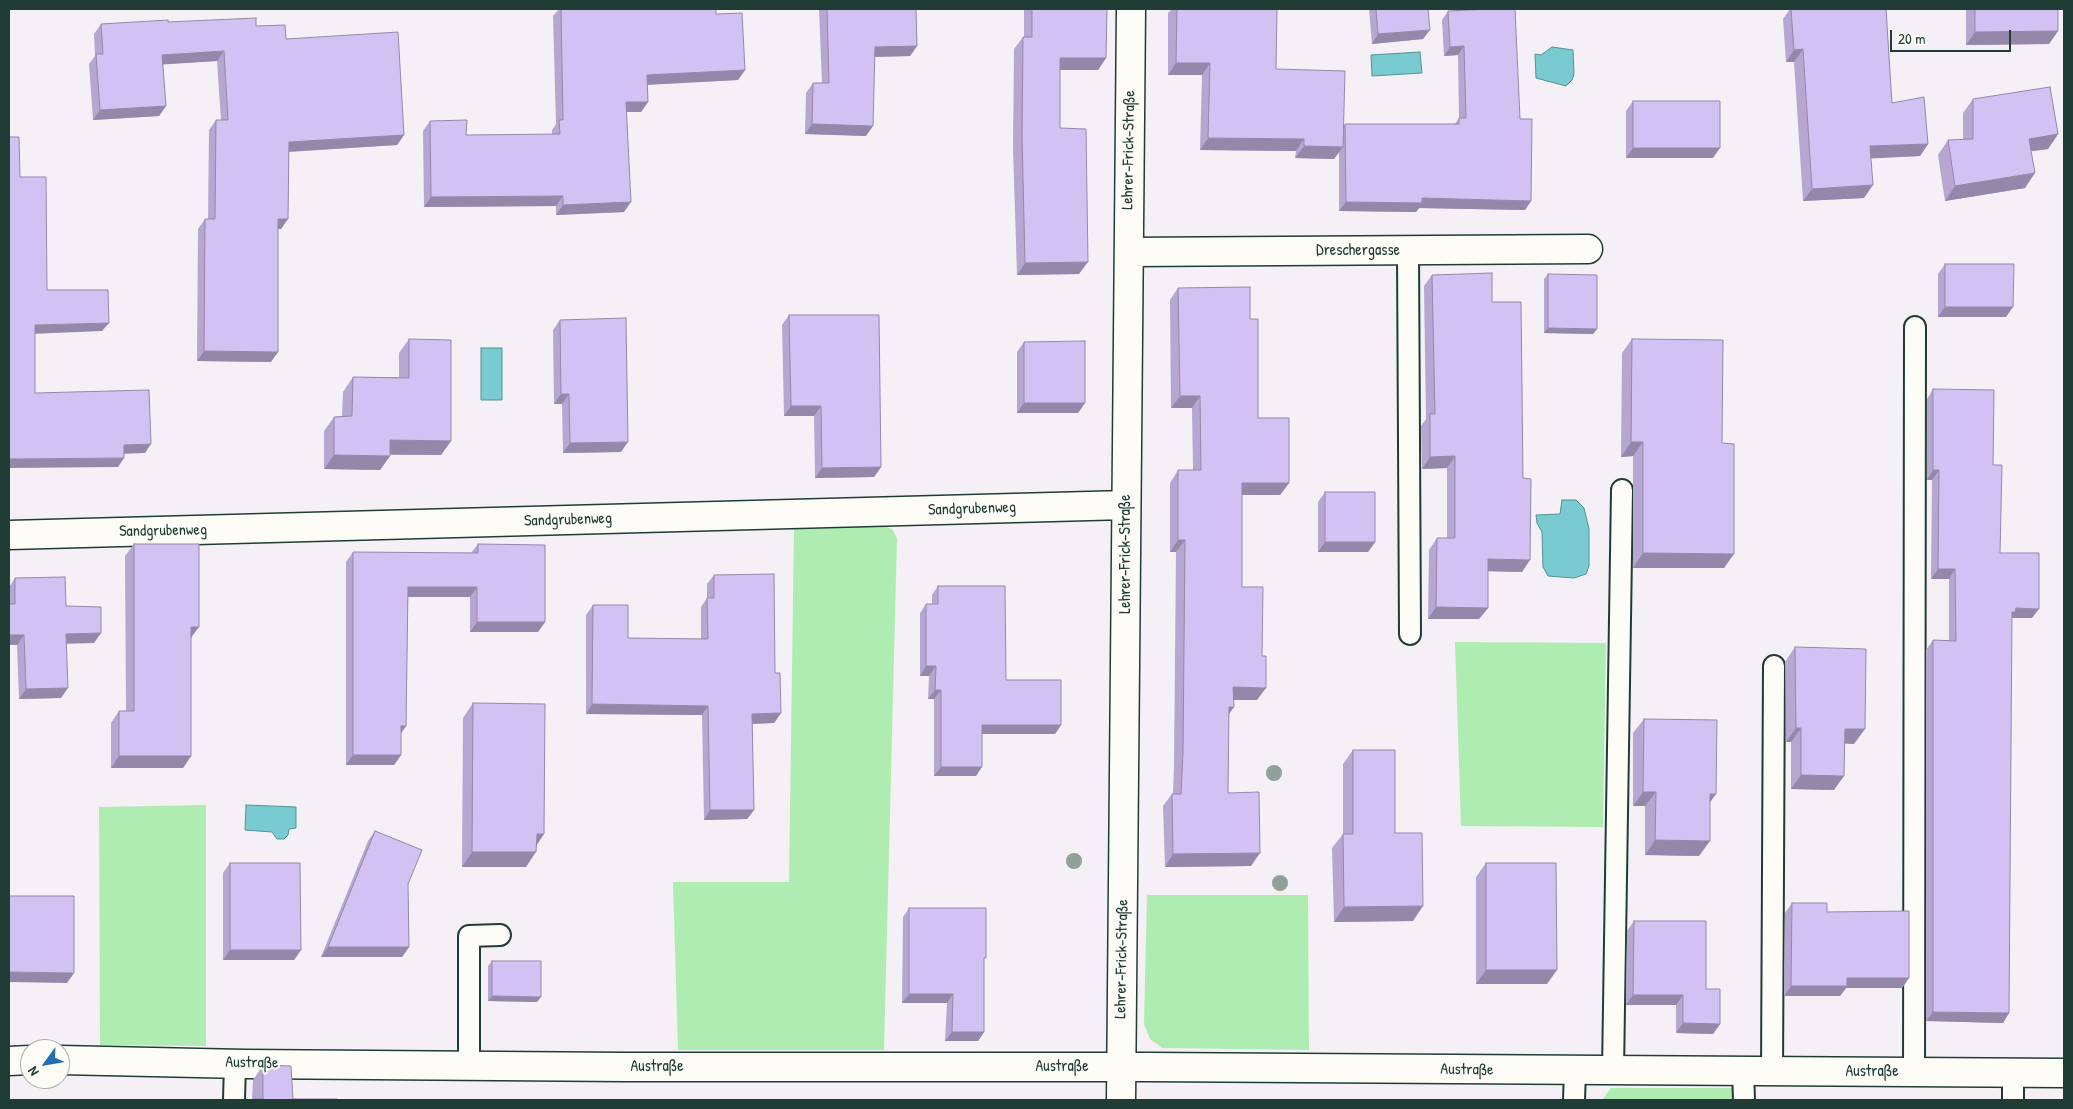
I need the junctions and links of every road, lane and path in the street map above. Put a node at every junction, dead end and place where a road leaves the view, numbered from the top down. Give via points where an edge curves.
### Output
1 (1131, 9) edge
2 (1588, 249) dead end
3 (1408, 250) junction
4 (1129, 252) junction
5 (1915, 328) dead end
6 (1622, 490) dead end
7 (1126, 505) junction
8 (9, 535) edge
9 (1410, 634) dead end
10 (1774, 666) dead end
11 (500, 935) dead end
12 (70, 1060) edge
13 (235, 1063) junction
14 (469, 1065) junction
15 (1122, 1067) junction
16 (1575, 1071) junction
17 (1613, 1071) junction
18 (1743, 1071) junction
19 (1772, 1072) junction
20 (1914, 1072) junction
21 (2013, 1073) junction
22 (2064, 1073) edge
23 (234, 1100) edge
24 (1121, 1100) edge
25 (1574, 1100) edge
26 (1744, 1100) edge
27 (2013, 1100) edge

1 - 4 street, Lehrer-Frick-Straße
2 - 3 street, Dreschergasse
3 - 4 street, Dreschergasse
3 - 9 lane
4 - 7 street, Lehrer-Frick-Straße
5 - 20 lane
6 - 17 lane
7 - 8 street, Sandgrubenweg
7 - 15 street, Lehrer-Frick-Straße
10 - 19 lane
11 - 14 lane via 469,936
12 - 13 street, Austraße
13 - 14 street, Austraße
13 - 23 lane
14 - 15 street, Austraße
15 - 16 street, Austraße
15 - 24 street, Lehrer-Frick-Straße
16 - 17 street, Austraße
16 - 25 lane
17 - 18 street, Austraße
18 - 19 street, Austraße
18 - 26 lane
19 - 20 street, Austraße
20 - 21 street, Austraße
21 - 22 street, Austraße
21 - 27 lane

